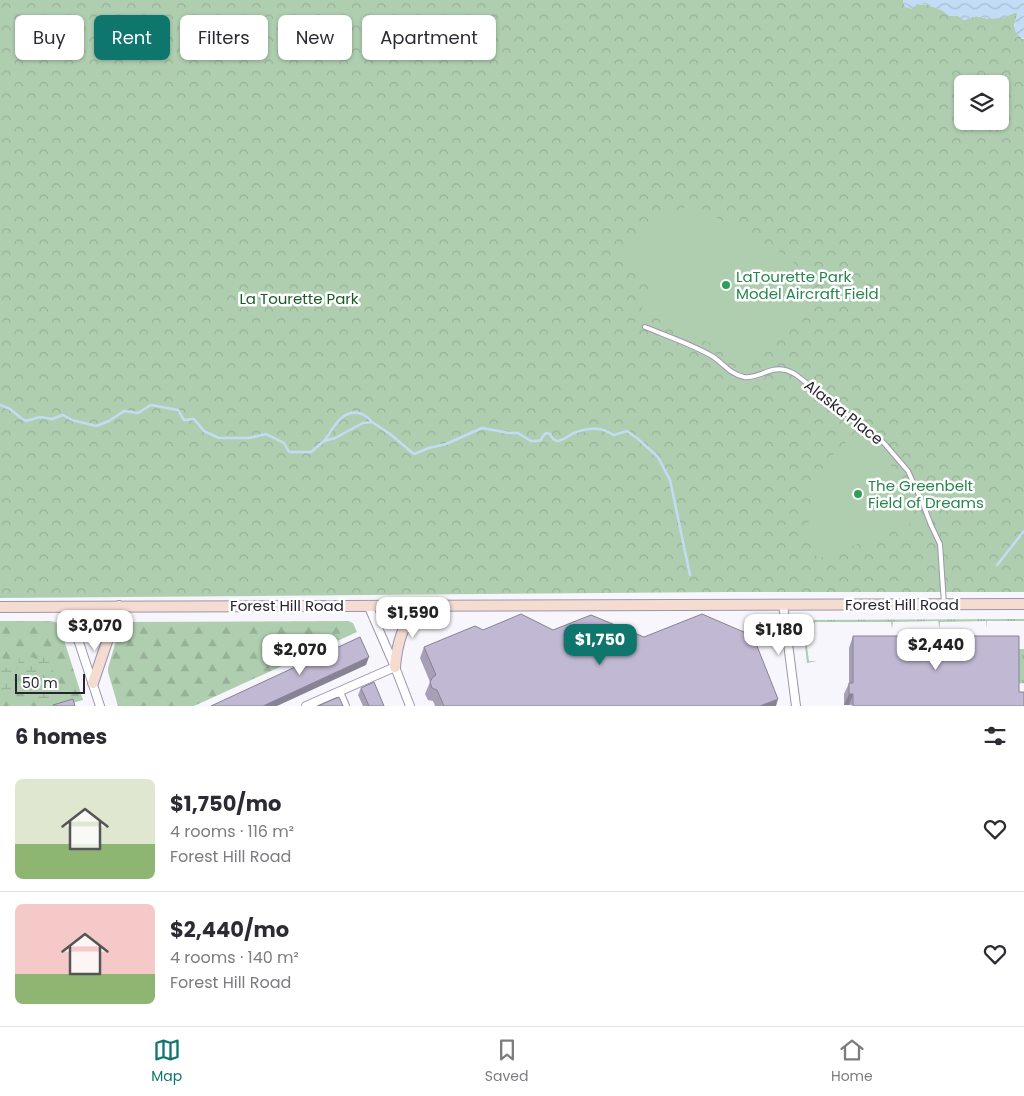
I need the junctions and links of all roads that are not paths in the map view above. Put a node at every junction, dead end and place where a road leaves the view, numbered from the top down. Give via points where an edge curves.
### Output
1 (645, 327) dead end
2 (783, 604) junction
3 (944, 604) junction
4 (1024, 604) edge
5 (368, 605) junction
6 (418, 605) junction
7 (67, 606) junction
8 (119, 606) junction
9 (0, 607) edge
10 (395, 667) junction
11 (93, 683) junction
12 (339, 692) junction
13 (100, 706) edge
14 (306, 706) edge
15 (345, 706) edge
16 (410, 706) edge
17 (796, 706) edge

1 - 3 lane, Alaska Place via 693,346 743,377 777,369 795,374 884,443 908,471 940,544
2 - 3 street, Forest Hill Road
2 - 6 street, Forest Hill Road
2 - 17 street
3 - 4 street, Forest Hill Road
5 - 6 street, Forest Hill Road
5 - 8 street, Forest Hill Road
5 - 10 street
6 - 10 street via 402,632
7 - 8 street, Forest Hill Road
7 - 9 street, Forest Hill Road
7 - 11 street
8 - 11 street
10 - 12 street
10 - 16 street
11 - 13 street
12 - 14 street
12 - 15 street

